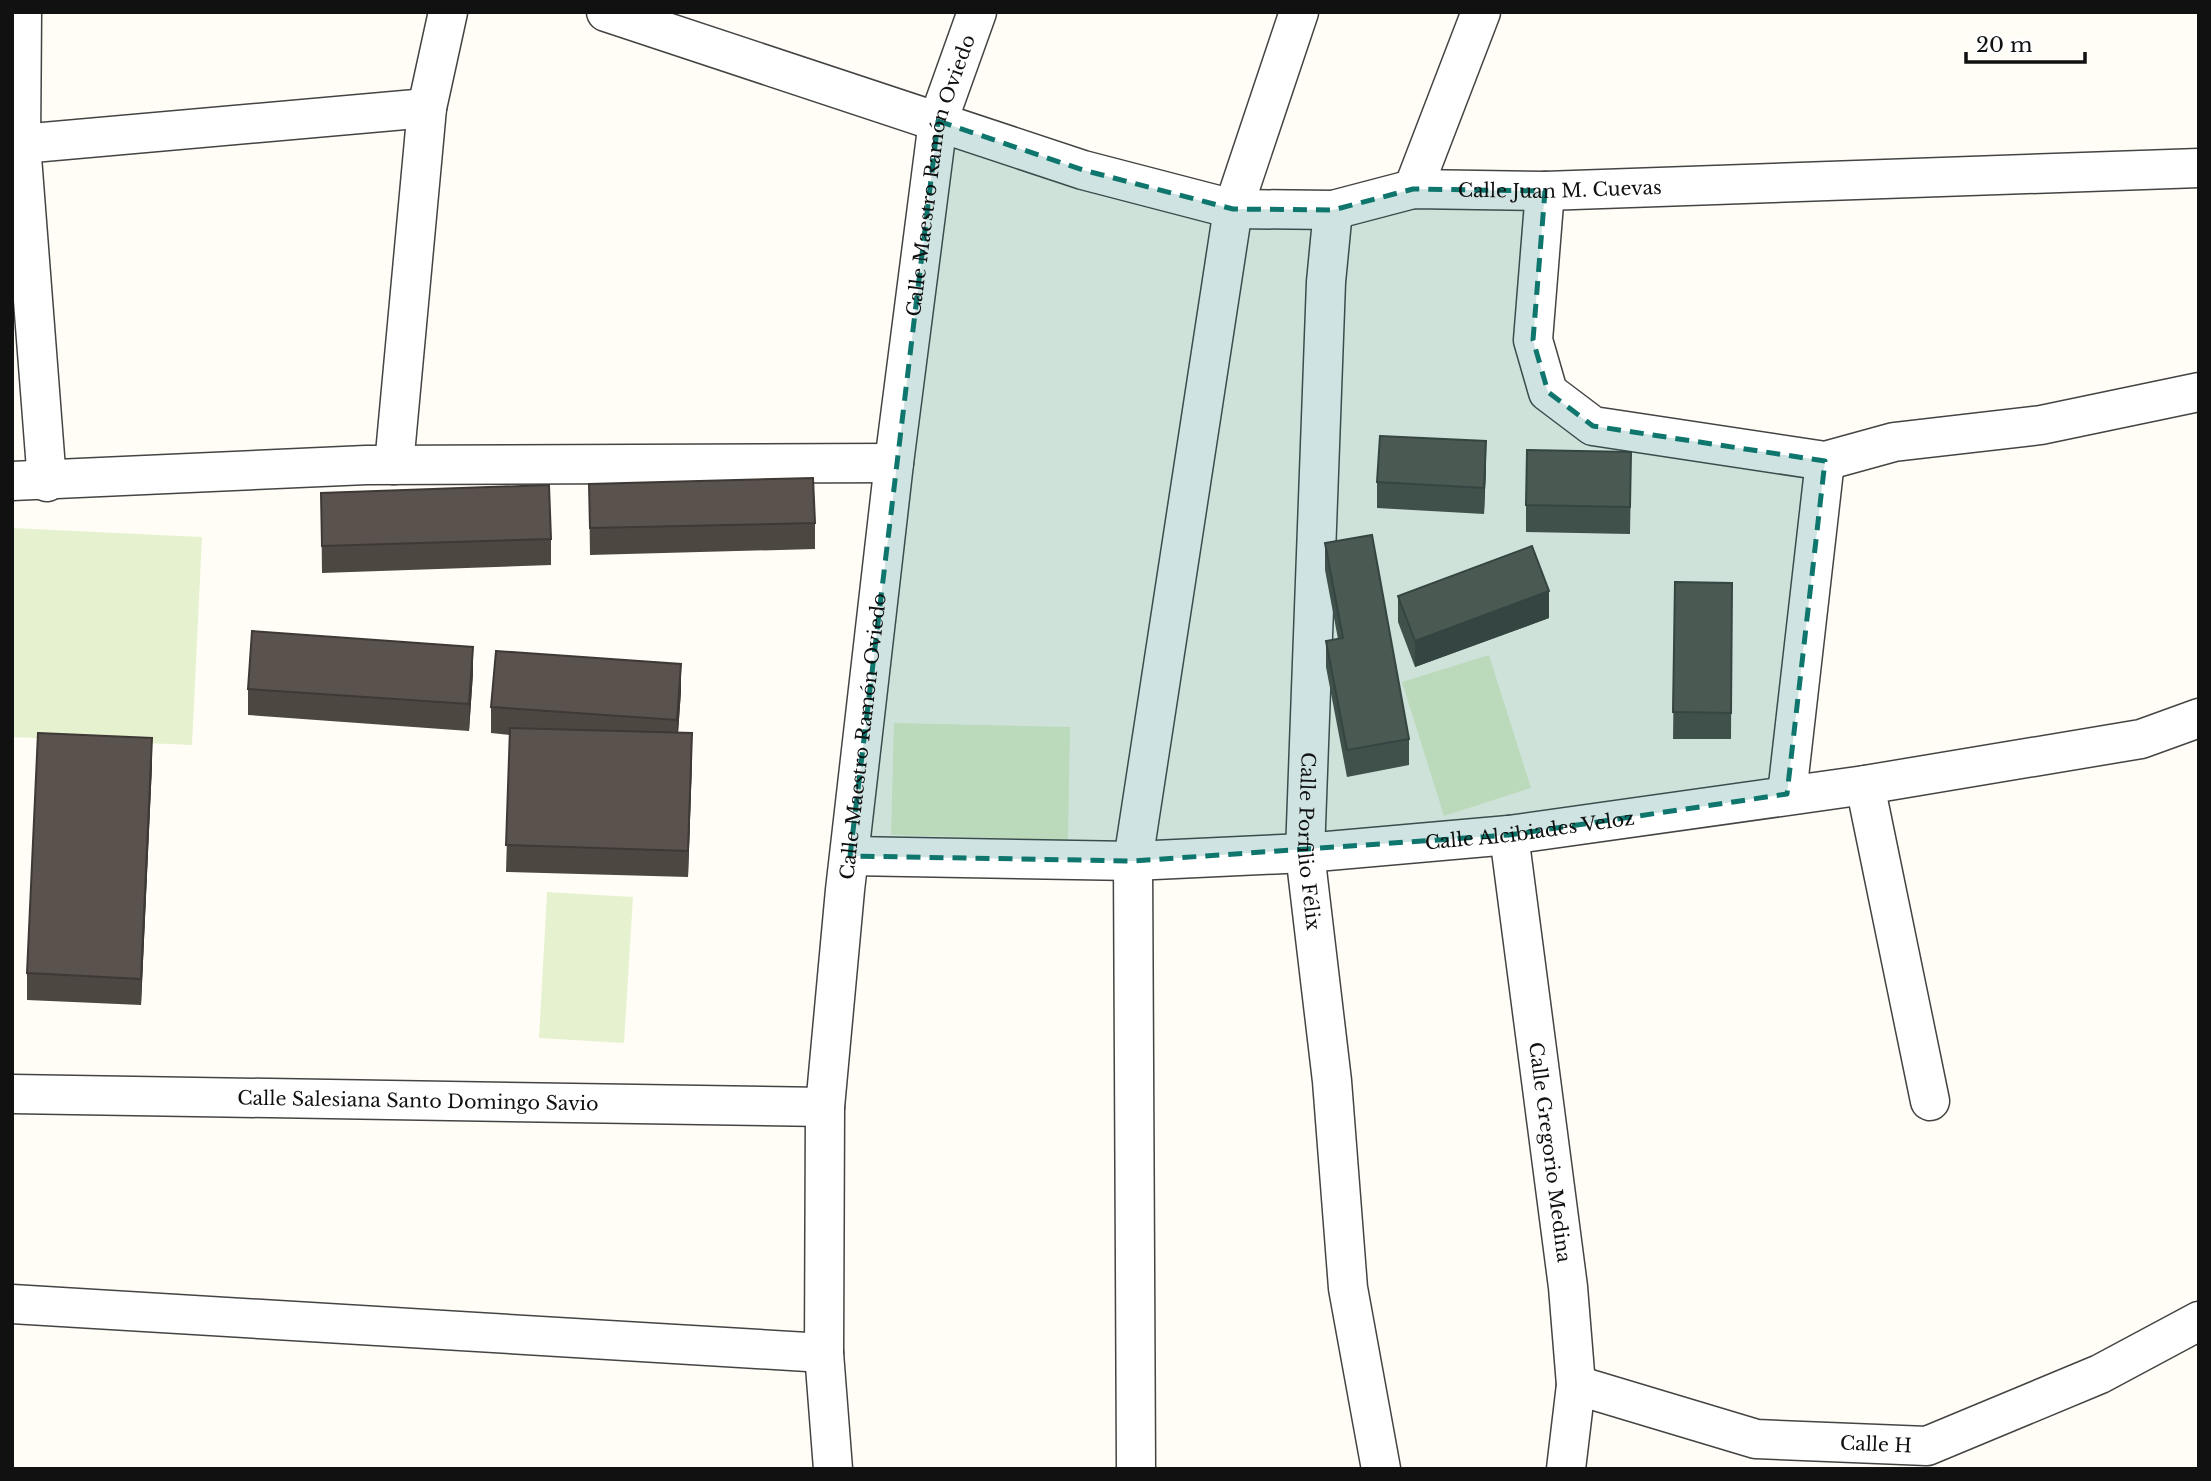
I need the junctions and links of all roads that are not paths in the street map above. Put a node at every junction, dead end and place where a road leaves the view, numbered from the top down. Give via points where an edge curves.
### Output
1 (22, 12) edge
2 (448, 12) edge
3 (606, 12) edge
4 (976, 12) edge
5 (1299, 12) edge
6 (1481, 12) edge
7 (427, 108) junction
8 (938, 121) junction
9 (22, 144) junction
10 (2199, 168) edge
11 (1413, 189) junction
12 (1545, 191) junction
13 (1233, 209) junction
14 (1334, 211) junction
15 (2199, 392) edge
16 (1825, 461) junction
17 (894, 463) junction
18 (394, 466) junction
19 (30, 482) edge
20 (2199, 718) edge
21 (1865, 785) junction
22 (1787, 794) junction
23 (1509, 835) junction
24 (1305, 853) junction
25 (850, 856) junction
26 (1133, 861) junction
27 (12, 1094) edge
28 (1930, 1101) dead end
29 (825, 1107) junction
30 (12, 1304) edge
31 (2199, 1321) edge
32 (824, 1353) junction
33 (1576, 1385) junction
34 (833, 1469) edge
35 (1136, 1469) edge
36 (1381, 1469) edge
37 (1566, 1469) edge

1 - 9 street
2 - 7 street
3 - 8 street, Calle Juan M. Cuevas
4 - 8 street, Calle Maestro Ramón Oviedo
5 - 13 street
6 - 11 street
7 - 9 street
7 - 18 street
8 - 13 street, Calle Juan M. Cuevas via 1083,170
8 - 17 street, Calle Maestro Ramón Oviedo
9 - 19 street
10 - 12 street, Calle Juan M. Cuevas
11 - 12 street, Calle Juan M. Cuevas
11 - 14 street, Calle Juan M. Cuevas
12 - 16 street via 1533,340 1548,392 1593,426
13 - 14 street, Calle Juan M. Cuevas
13 - 26 street
14 - 24 street, Calle Porfilio Félix via 1326,282
15 - 16 street via 2041,425 1894,442
16 - 22 street
17 - 18 street
17 - 25 street, Calle Maestro Ramón Oviedo
18 - 19 street
20 - 21 street, Calle Alcibiades Veloz via 2141,739
21 - 22 street, Calle Alcibiades Veloz
21 - 28 street
22 - 23 street, Calle Alcibiades Veloz
23 - 24 street, Calle Alcibiades Veloz
23 - 33 street, Calle Gregorio Medina via 1568,1287
24 - 26 street, Calle Alcibiades Veloz
24 - 36 street, Calle Porfilio Félix via 1332,1081 1348,1288
25 - 26 street, Calle Alcibiades Veloz
25 - 29 street, Calle Maestro Ramón Oviedo
26 - 35 street
27 - 29 street, Calle Salesiana Santo Domingo Savio
29 - 32 street, Calle Maestro Ramón Oviedo
30 - 32 street
31 - 33 street, Calle H via 2100,1374 1927,1446 1756,1439
32 - 34 street, Calle Maestro Ramón Oviedo
33 - 37 street, Calle Gregorio Medina

